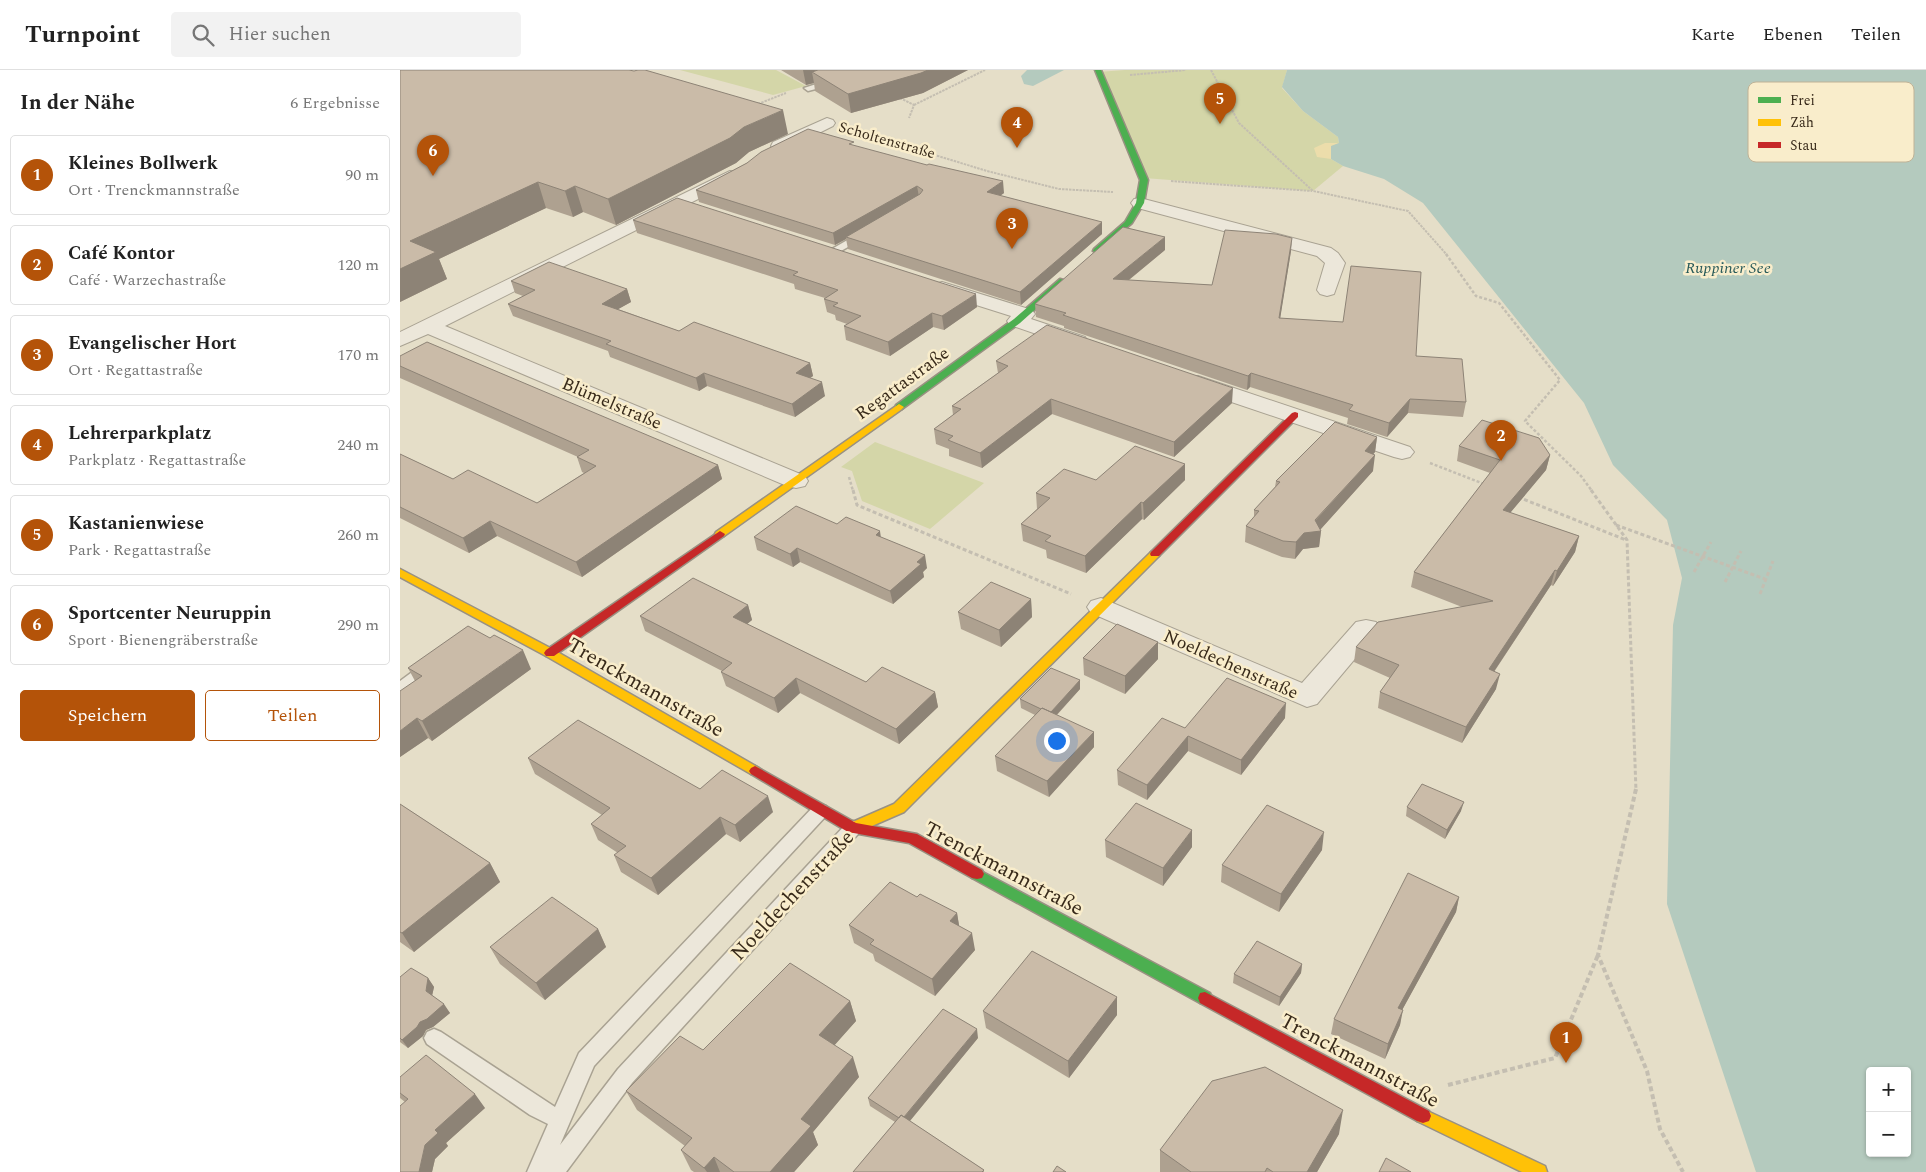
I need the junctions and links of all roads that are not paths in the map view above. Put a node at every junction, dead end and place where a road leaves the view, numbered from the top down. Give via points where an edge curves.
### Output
1 (1099, 74) edge
2 (841, 79) edge
3 (808, 88) road end
4 (827, 123) road end
5 (764, 154) edge
6 (744, 169) edge
7 (1141, 198) junction
8 (678, 203) junction
9 (698, 209) edge
10 (870, 230) edge
11 (811, 247) edge
12 (830, 254) junction
13 (849, 259) edge
14 (1085, 262) edge
15 (1070, 275) edge
16 (925, 283) edge
17 (1327, 290) dead end
18 (1021, 318) junction
19 (428, 326) junction
20 (400, 340) edge
21 (1101, 350) edge
22 (1175, 375) edge
23 (1295, 415) junction
24 (1402, 452) road end
25 (796, 481) junction
26 (400, 572) edge
27 (1101, 607) junction
28 (493, 624) junction
29 (1366, 629) dead end
30 (477, 635) edge
31 (550, 653) junction
32 (439, 662) edge
33 (400, 689) edge
34 (820, 811) junction
35 (853, 828) junction
36 (434, 1038) dead end
37 (560, 1120) junction
38 (538, 1172) edge
39 (553, 1172) edge
40 (1538, 1172) edge

1 - 7 street via 1144,180
2 - 3 lane
4 - 5 street
6 - 8 street
7 - 14 street via 1128,223
7 - 17 street via 1248,233 1324,252 1335,263
8 - 9 street
8 - 19 street
10 - 12 lane
11 - 12 street
12 - 13 street
15 - 18 street, Regattastraße
16 - 18 street
18 - 21 street
18 - 25 street, Regattastraße
19 - 20 street
19 - 25 street, Blümelstraße
22 - 23 street
23 - 24 street
23 - 27 street, Noeldechenstraße
25 - 31 street, Regattastraße
26 - 28 street, Trenckmannstraße
27 - 29 street, Noeldechenstraße via 1307,697
27 - 35 street, Noeldechenstraße via 899,808
28 - 30 lane
28 - 31 street, Trenckmannstraße
31 - 34 street, Trenckmannstraße
32 - 33 lane
34 - 35 street, Trenckmannstraße
34 - 37 lane, Noeldechenstraße via 586,1060
35 - 39 lane, Noeldechenstraße via 625,1076
35 - 40 street, Trenckmannstraße via 912,838 1391,1100
36 - 37 lane
37 - 38 lane, Noeldechenstraße

